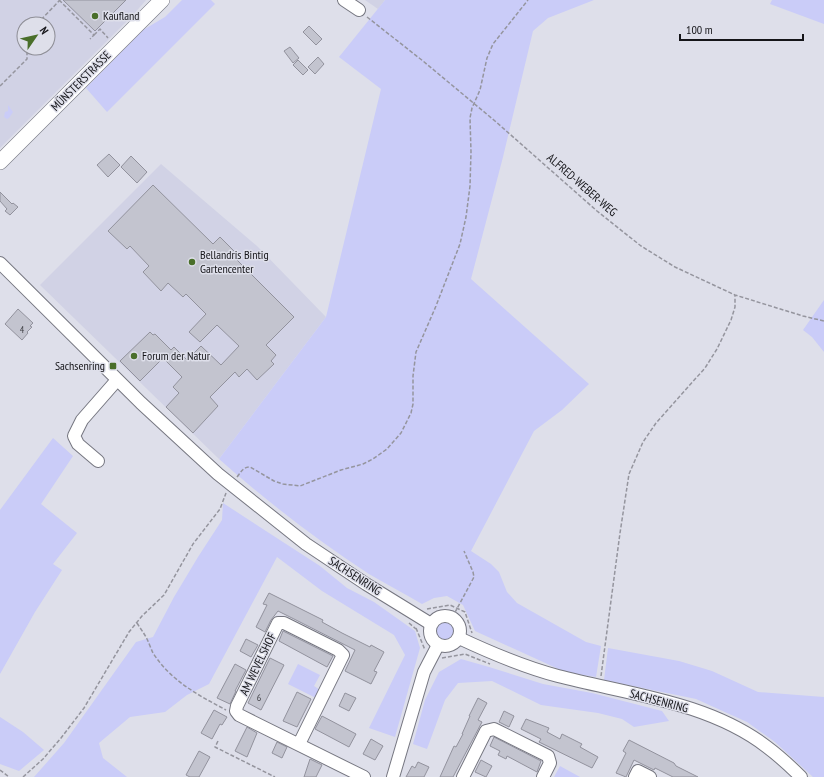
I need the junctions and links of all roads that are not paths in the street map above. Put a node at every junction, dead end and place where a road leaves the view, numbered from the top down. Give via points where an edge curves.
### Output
1 (162, 0) edge
2 (344, 0) edge
3 (359, 10) road end
4 (0, 162) edge
5 (0, 263) edge
6 (117, 380) junction
7 (98, 461) dead end
8 (426, 621) junction
9 (464, 641) junction
10 (435, 650) junction
11 (299, 744) junction
12 (364, 777) edge
13 (393, 777) edge
14 (463, 777) edge
15 (544, 777) edge
16 (635, 777) edge
17 (650, 777) edge
18 (801, 777) edge

1 - 4 main road, MÜNSTERSTRASSE
2 - 3 street
5 - 6 street, SACHSENRING
6 - 7 street via 82,420 74,436 78,444
6 - 8 street, SACHSENRING via 230,484 306,544
8 - 9 street via 455,613
8 - 10 street
9 - 10 street
9 - 18 street, SACHSENRING via 536,670 667,702 715,718 766,746
10 - 13 street via 422,678
11 - 11 street, AM WEVELSHOF via 238,715 236,710 278,623 284,623 338,650 343,655
11 - 12 street, AM WEVELSHOF
14 - 15 street via 486,732 494,729 548,756 550,763
16 - 17 street via 638,771

